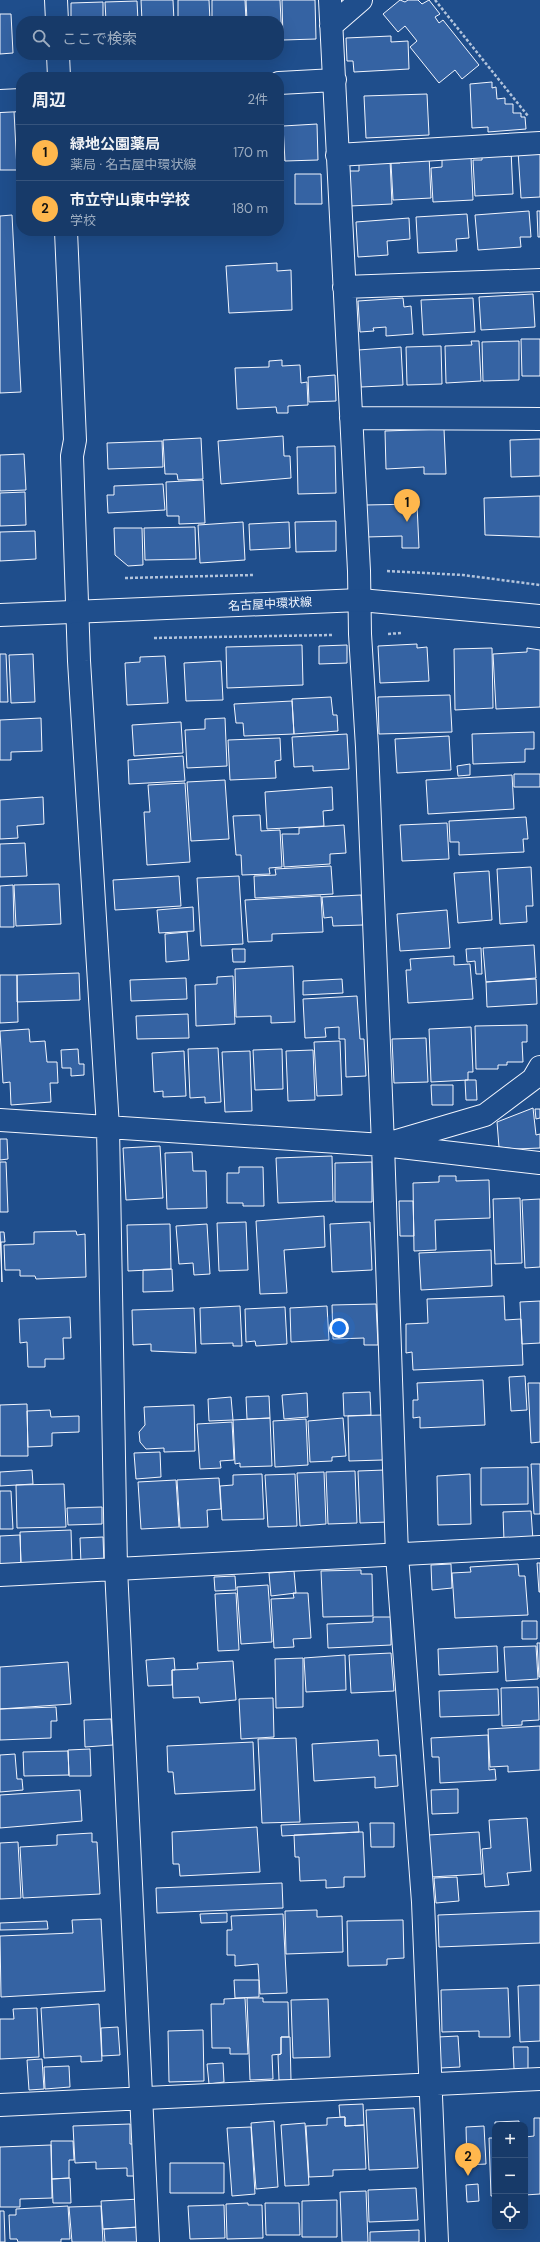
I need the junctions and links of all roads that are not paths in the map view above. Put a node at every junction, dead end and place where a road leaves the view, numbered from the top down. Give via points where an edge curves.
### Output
1 (56, 0) edge
2 (330, 0) edge
3 (361, 0) edge
4 (57, 16) edge
5 (331, 26) junction
6 (58, 60) edge
7 (60, 72) edge
8 (335, 80) junction
9 (284, 83) edge
10 (16, 100) edge
11 (0, 101) edge
12 (540, 144) edge
13 (337, 156) junction
14 (66, 236) edge
15 (540, 280) edge
16 (344, 287) junction
17 (351, 418) junction
18 (540, 418) edge
19 (360, 600) junction
20 (78, 612) junction
21 (0, 615) edge
22 (540, 616) edge
23 (540, 1067) edge
24 (0, 1120) edge
25 (108, 1127) junction
26 (383, 1145) junction
27 (540, 1163) edge
28 (540, 1547) edge
29 (398, 1555) junction
30 (116, 1568) junction
31 (0, 1575) edge
32 (540, 2080) edge
33 (430, 2084) junction
34 (140, 2099) junction
35 (0, 2105) edge
36 (148, 2242) edge
37 (437, 2242) edge

1 - 4 street
2 - 5 street
3 - 5 street
5 - 8 street
6 - 7 street
8 - 9 street
8 - 13 street
10 - 11 street
12 - 13 street
13 - 16 street
14 - 20 street via 75,440 72,456
15 - 16 street
16 - 17 street
17 - 18 street
17 - 19 street
19 - 20 street, 名古屋中環状線
19 - 22 street, 名古屋中環状線
19 - 26 street
20 - 21 street, 名古屋中環状線
20 - 25 street
23 - 26 street via 533,1079 485,1115
24 - 25 street
25 - 26 street
25 - 30 street
26 - 27 street
26 - 29 street
28 - 29 street
29 - 30 street
29 - 33 street via 423,1902
30 - 31 street
30 - 34 street
32 - 33 street
33 - 34 street
33 - 37 street
34 - 35 street
34 - 36 street

